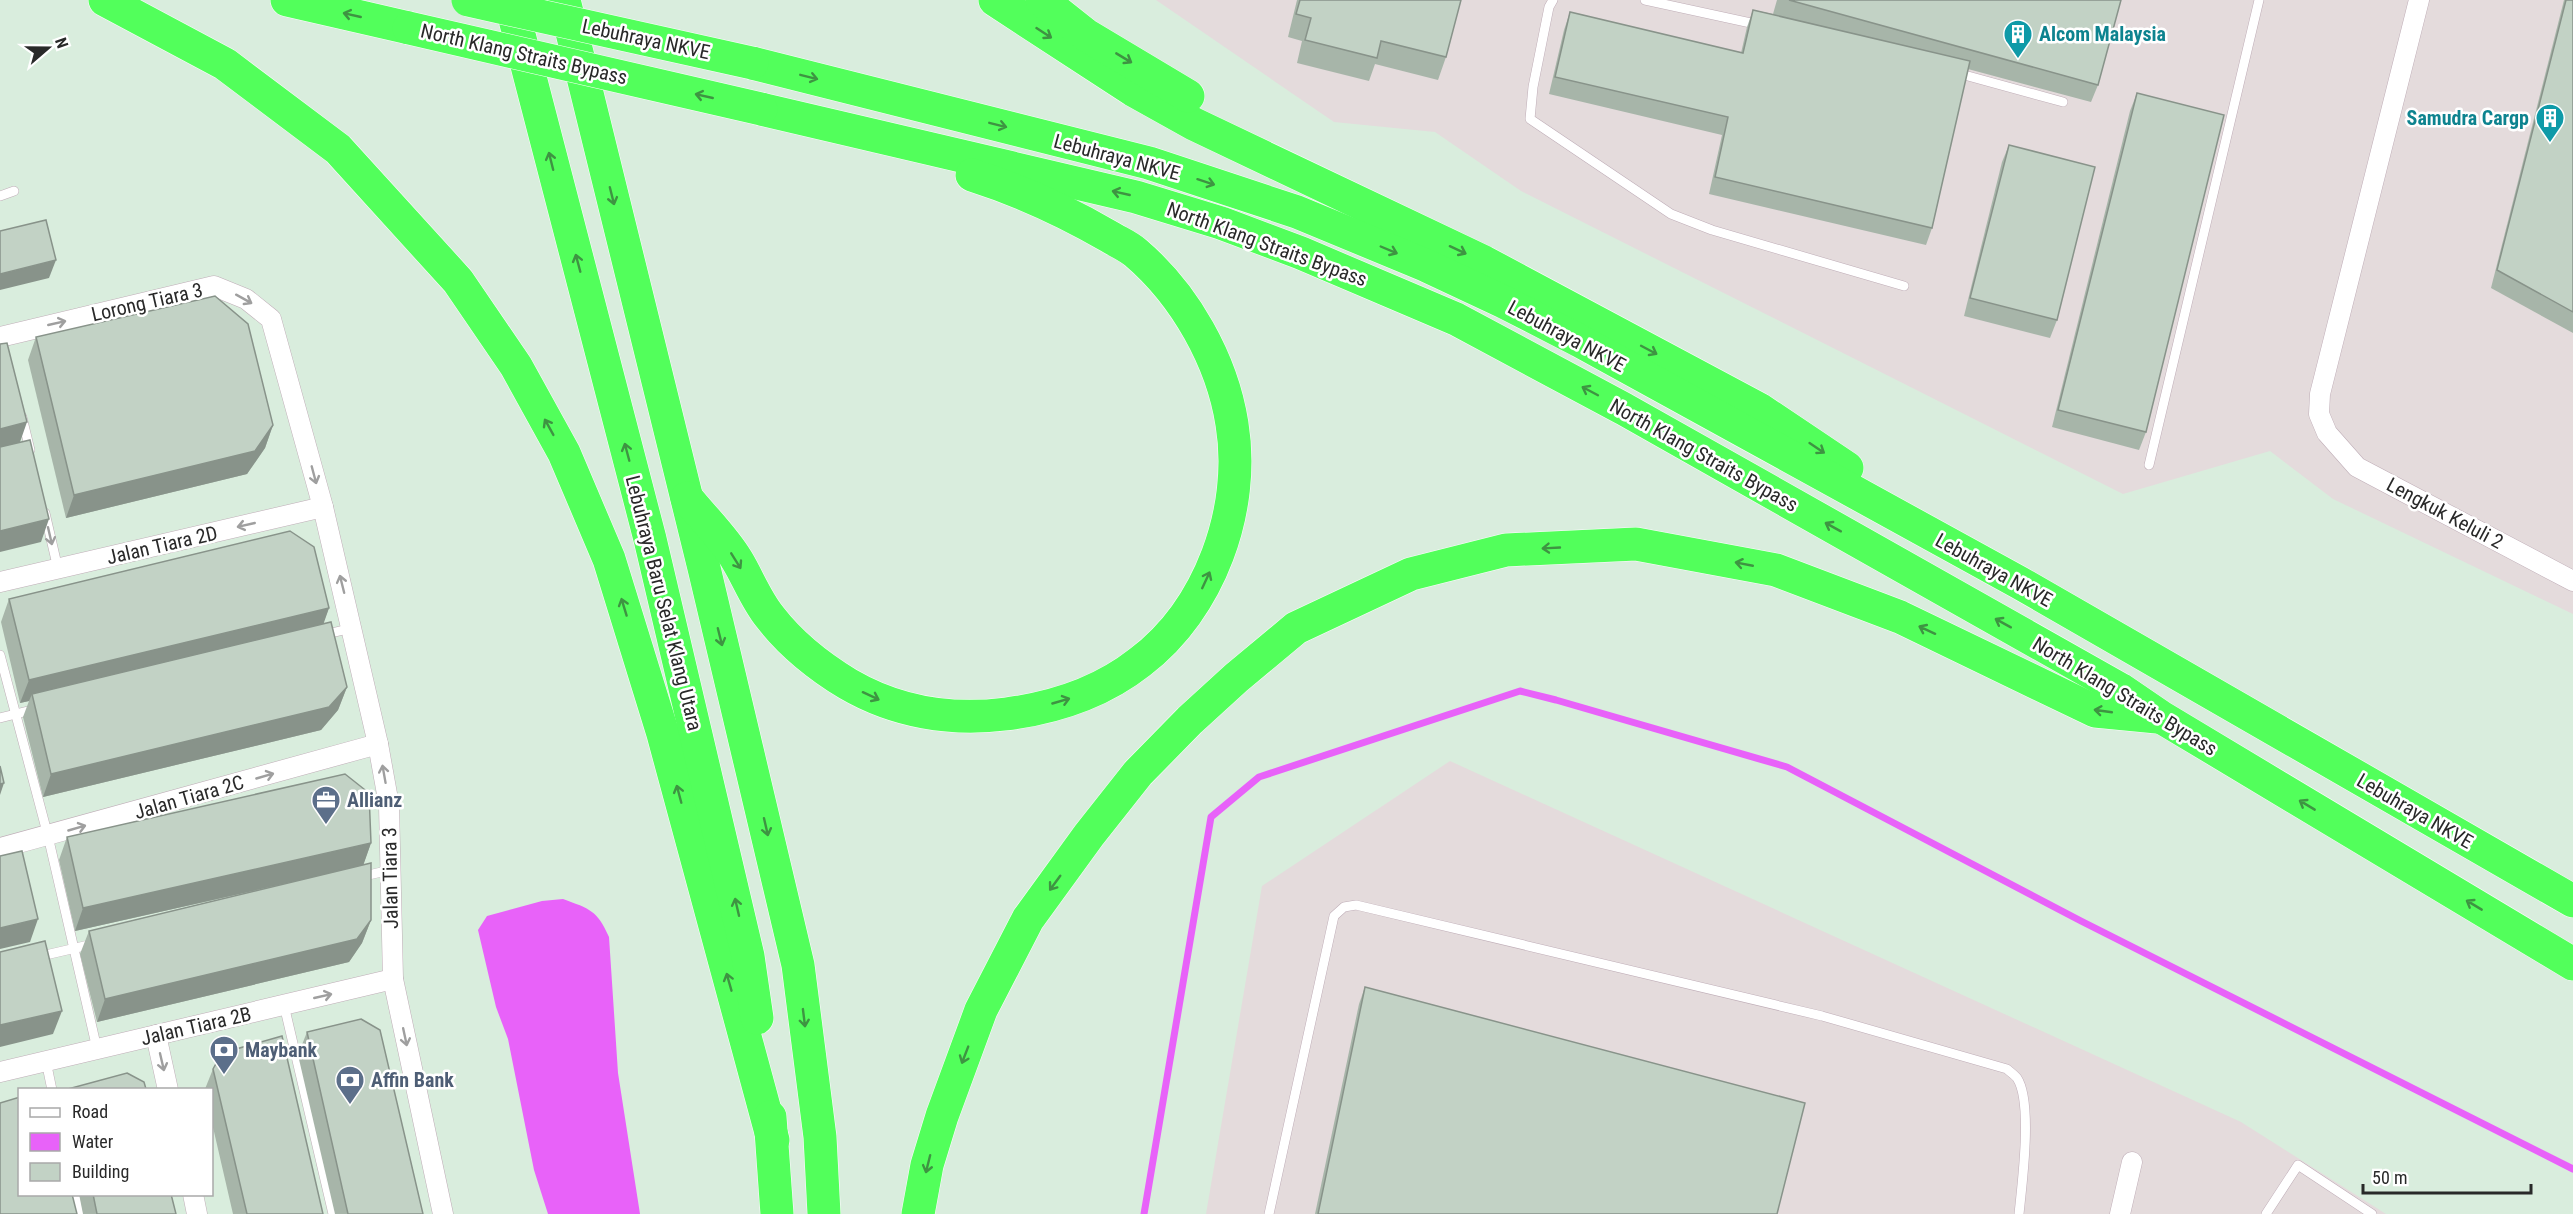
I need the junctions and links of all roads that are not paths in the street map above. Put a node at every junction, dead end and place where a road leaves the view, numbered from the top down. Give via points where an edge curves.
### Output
1 (105, 0) edge
2 (287, 0) edge
3 (468, 0) edge
4 (510, 0) edge
5 (564, 0) edge
6 (995, 0) edge
7 (1042, 0) edge
8 (1553, 0) edge
9 (1645, 0) edge
10 (2259, 0) edge
11 (2419, 0) edge
12 (1775, 29) edge
13 (1942, 69) edge
14 (2063, 102) dead end
15 (818, 121) junction
16 (14, 191) dead end
17 (0, 196) edge
18 (1393, 219) junction
19 (1904, 286) dead end
20 (3, 340) edge
21 (19, 403) edge
22 (32, 458) edge
23 (2149, 465) dead end
24 (687, 498) junction
25 (42, 502) edge
26 (323, 507) junction
27 (58, 569) junction
28 (2573, 581) edge
29 (0, 582) edge
30 (2020, 583) junction
31 (352, 628) junction
32 (317, 637) edge
33 (0, 655) edge
34 (51, 705) edge
35 (16, 714) junction
36 (2162, 717) junction
37 (0, 718) edge
38 (378, 744) junction
39 (48, 837) junction
40 (0, 848) edge
41 (390, 870) junction
42 (345, 881) edge
43 (2573, 901) edge
44 (107, 940) edge
45 (73, 949) junction
46 (31, 958) edge
47 (2573, 964) edge
48 (393, 979) junction
49 (284, 1005) junction
50 (156, 1035) junction
51 (97, 1049) junction
52 (46, 1061) junction
53 (0, 1072) edge
54 (52, 1088) edge
55 (168, 1088) edge
56 (773, 1140) junction
57 (2132, 1162) dead end
58 (76, 1196) edge
59 (193, 1196) edge
60 (80, 1214) edge
61 (197, 1214) edge
62 (333, 1214) edge
63 (443, 1214) edge
64 (777, 1214) edge
65 (824, 1214) edge
66 (918, 1214) edge
67 (1269, 1214) edge
68 (2019, 1214) edge
69 (2120, 1214) edge
70 (2266, 1214) edge
71 (2372, 1214) edge

56 -> 1 highway via 663,734 609,559 564,453 516,366 458,281 338,150 225,64
15 -> 2 highway, North Klang Straits Bypass, bridge
3 -> 30 highway, Lebuhraya NKVE, bridge via 752,63 1149,163 1297,212 1504,302
56 -> 4 highway, Lebuhraya Baru Selat Klang Utara via 748,956 650,539
5 -> 24 highway
6 -> 18 highway via 1133,90 1194,124
7 -> 18 highway via 1086,35
8 - 19 lane via 1535,76 1530,119 1671,214
9 - 12 lane
10 - 23 lane
11 - 28 street, Lengkuk Keluli 2 via 2320,394 2319,414 2327,433 2357,467
13 - 14 lane
24 -> 15 highway via 736,557 770,617 820,665 874,698 949,716 1024,711 1065,700 1118,678 1142,661 1185,615 1205,584 1219,549 1234,482 1232,423 1226,398 1212,357 1192,318 1135,252 1093,227 978,177
36 -> 15 highway, North Klang Straits Bypass via 1644,420 1456,320 1301,253 1136,197
16 - 17 lane
18 -> 30 highway via 1484,262 1759,409
20 -> 26 street, Lorong Tiara 3 via 214,286 246,298 271,319
21 - 22 lane via 24,448
24 -> 65 highway via 798,965 820,1137
25 -> 27 lane
26 -> 27 street, Jalan Tiara 2D
31 -> 26 street, Jalan Tiara 3
27 - 29 street, Jalan Tiara 2D
30 - 43 highway, Lebuhraya NKVE
31 - 32 lane
31 - 38 street, Jalan Tiara 3
33 - 35 lane
34 - 35 lane
35 - 37 lane
35 - 39 lane
47 -> 36 highway, North Klang Straits Bypass
36 -> 66 highway via 2095,711 1900,617 1776,570 1636,544 1506,550 1411,574 1296,628 1190,720 1138,773 1089,835 1028,919 981,1010 942,1116
39 -> 38 street, Jalan Tiara 2C
41 -> 38 street, Jalan Tiara 3 via 389,805
39 - 40 street, Jalan Tiara 2C
39 - 45 lane
41 - 42 lane
41 - 48 street, Jalan Tiara 3
44 - 45 lane
45 - 46 lane
45 - 51 lane
49 -> 48 street, Jalan Tiara 2B
48 -> 63 street, Jalan Tiara 3
49 - 50 street, Jalan Tiara 2B
49 - 62 lane
50 - 51 street, Jalan Tiara 2B
50 -> 55 street
51 - 52 street, Jalan Tiara 2B
52 - 53 street, Jalan Tiara 2B
52 - 54 lane
56 - 64 highway, Lebuhraya Baru Selat Klang Utara
57 - 69 street
58 - 60 lane
59 - 61 street
67 - 68 lane via 1334,916 1344,907 1356,905 1822,1016 2007,1069 2017,1078 2026,1112
70 - 71 lane via 2298,1165

